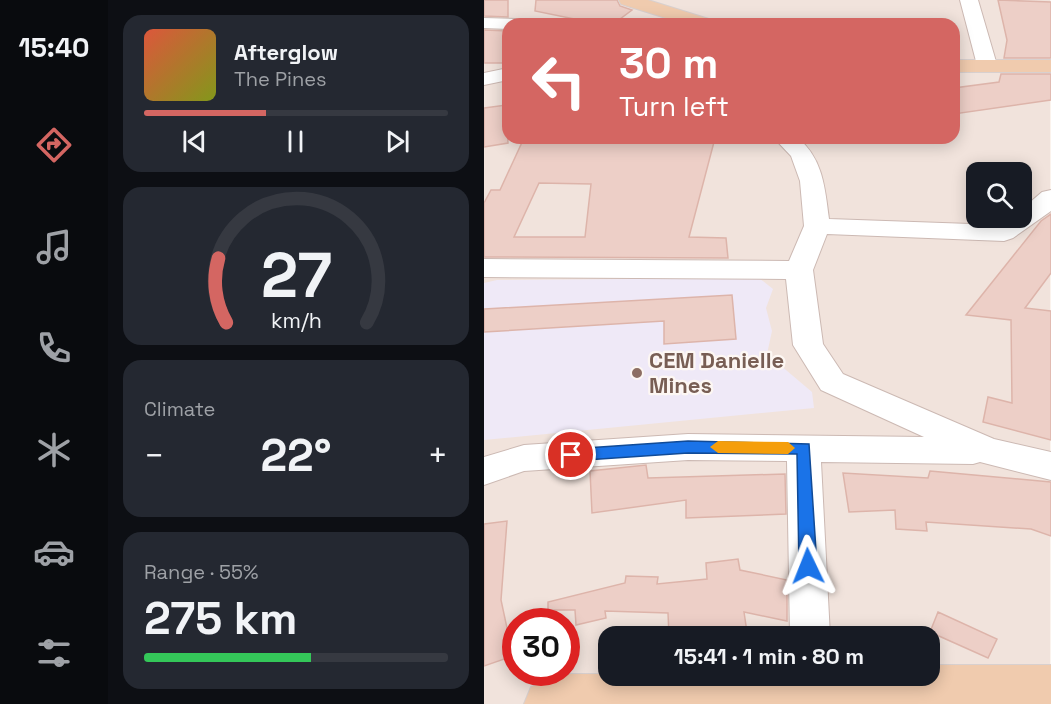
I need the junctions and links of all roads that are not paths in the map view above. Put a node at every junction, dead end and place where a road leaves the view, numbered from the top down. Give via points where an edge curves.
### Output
1 (628, 0) edge
2 (969, 0) edge
3 (686, 18) edge
4 (484, 23) edge
5 (502, 24) edge
6 (987, 65) junction
7 (960, 66) edge
8 (1051, 66) edge
9 (502, 75) edge
10 (484, 79) edge
11 (792, 144) edge
12 (1051, 197) edge
13 (817, 226) junction
14 (484, 268) edge
15 (799, 270) junction
16 (804, 448) junction
17 (988, 451) junction
18 (1051, 466) edge
19 (484, 471) edge
20 (810, 626) edge
21 (940, 685) edge
22 (747, 686) edge
23 (1051, 688) edge
24 (548, 704) edge

1 - 3 main road
2 - 6 street
4 - 5 street
6 - 7 main road
6 - 8 main road
9 - 10 street
11 - 13 street via 802,153 812,181
12 - 13 street via 1004,233
13 - 15 street
14 - 15 street
15 - 17 street via 808,345 832,382
16 - 17 street
16 - 19 street via 688,447 524,458
16 - 20 street
17 - 18 street
21 - 23 main road
22 - 24 main road via 569,697

